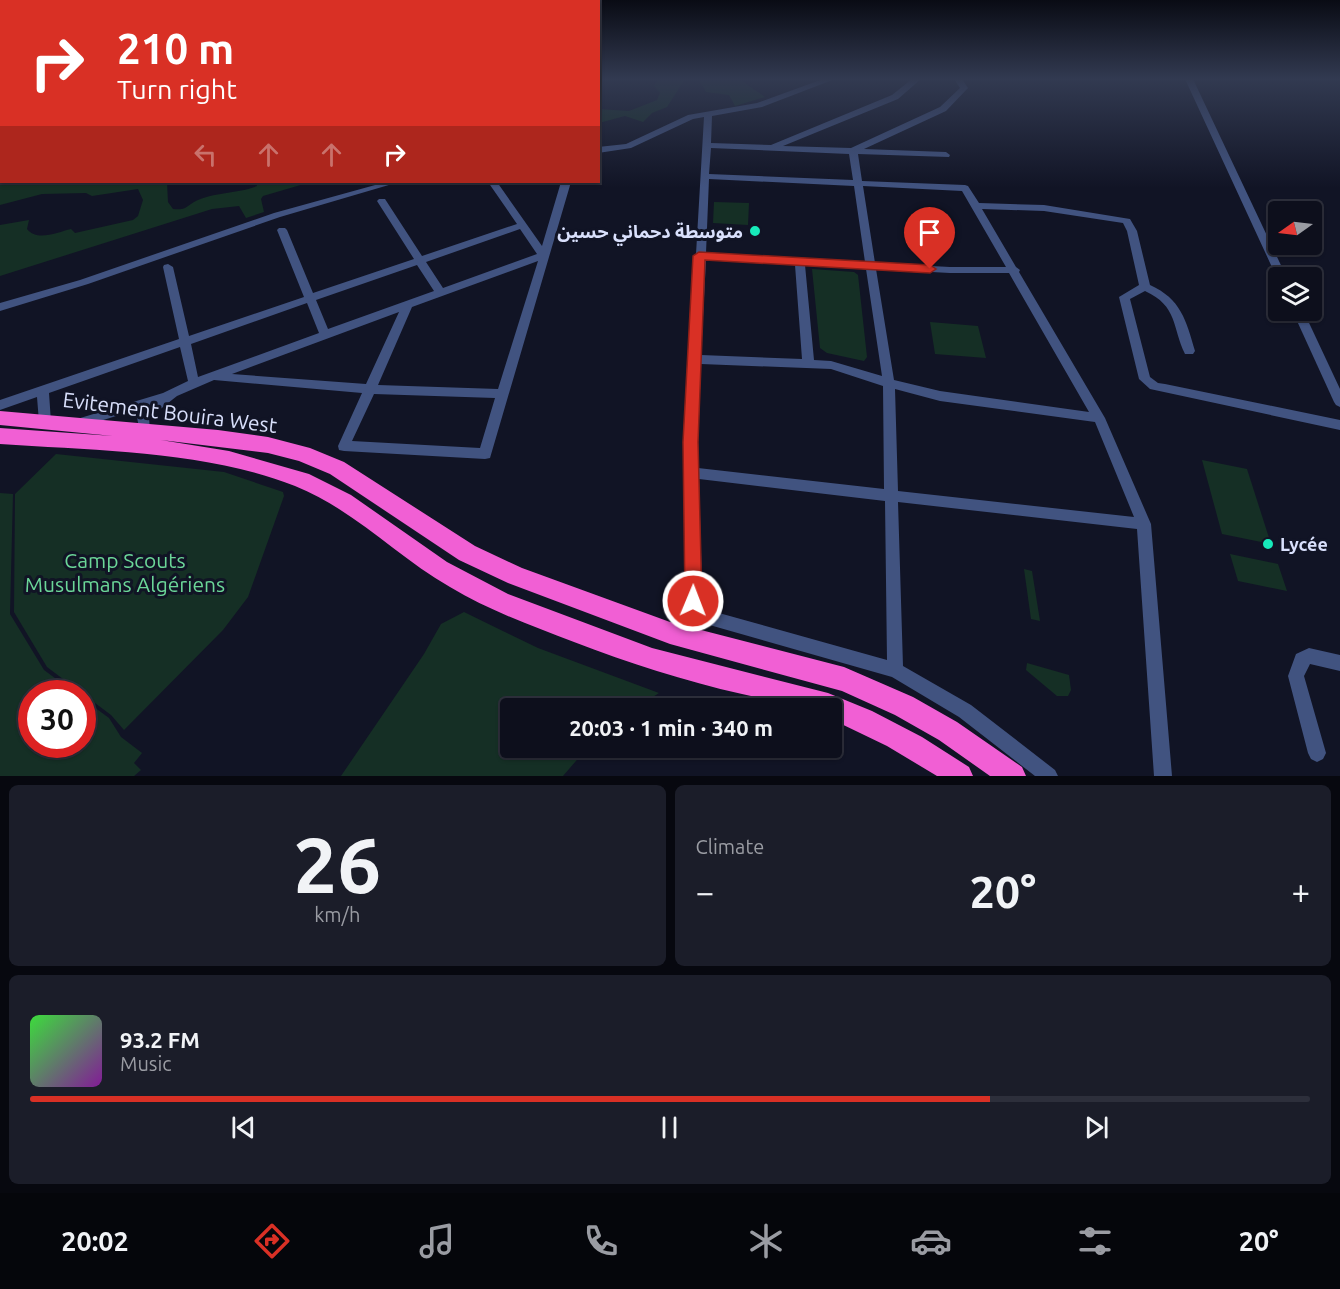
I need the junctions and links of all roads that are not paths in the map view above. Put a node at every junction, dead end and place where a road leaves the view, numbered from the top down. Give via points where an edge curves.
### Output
1 (703, 115) edge
2 (708, 115) edge
3 (850, 115) edge
4 (930, 115) edge
5 (1206, 115) edge
6 (705, 145) junction
7 (771, 147) junction
8 (600, 150) edge
9 (853, 151) junction
10 (946, 155) dead end
11 (704, 176) junction
12 (390, 183) edge
13 (494, 183) edge
14 (566, 183) edge
15 (859, 184) junction
16 (382, 201) dead end
17 (976, 206) junction
18 (523, 225) junction
19 (282, 230) dead end
20 (543, 255) junction
21 (699, 256) junction
22 (419, 260) junction
23 (801, 261) junction
24 (871, 266) junction
25 (168, 267) dead end
26 (1277, 267) edge
27 (1015, 270) junction
28 (1145, 287) junction
29 (441, 294) junction
30 (311, 296) junction
31 (407, 306) junction
32 (0, 307) edge
33 (1302, 321) edge
34 (325, 335) junction
35 (185, 340) junction
36 (1189, 351) dead end
37 (694, 359) junction
38 (808, 363) junction
39 (213, 376) junction
40 (194, 383) junction
41 (889, 383) junction
42 (370, 389) junction
43 (43, 390) junction
44 (502, 394) junction
45 (162, 397) junction
46 (1340, 402) edge
47 (0, 405) edge
48 (0, 418) edge
49 (1099, 418) junction
50 (45, 422) junction
51 (70, 424) junction
52 (1340, 425) edge
53 (144, 430) junction
54 (0, 436) edge
55 (691, 473) junction
56 (890, 498) junction
57 (1144, 524) junction
58 (692, 613) junction
59 (690, 638) junction
60 (1340, 663) edge
61 (895, 669) junction
62 (1317, 753) dead end
63 (960, 776) edge
64 (1014, 776) edge
65 (1049, 776) edge
66 (1163, 776) edge

1 - 8 street via 683,120 628,146
2 - 6 street
3 - 7 street
4 - 9 street
5 - 26 street
6 - 7 street
6 - 11 street
7 - 9 street
9 - 10 street
9 - 15 street
11 - 15 street
11 - 21 street
12 - 32 street via 254,222
13 - 18 street
14 - 20 street
15 - 17 street via 965,188
15 - 24 street
16 - 22 street
17 - 27 street
17 - 28 street via 1044,208 1127,221
18 - 20 street
18 - 22 street
19 - 30 street
20 - 29 street
20 - 44 street
21 - 23 street
21 - 37 street
22 - 29 street
22 - 30 street
23 - 24 street
23 - 38 street
24 - 27 street
24 - 41 street
25 - 35 street
27 - 49 street
28 - 36 street via 1161,294 1175,307
28 - 52 street via 1124,297 1145,379 1154,386
29 - 31 street
30 - 34 street
30 - 35 street
31 - 34 street
31 - 42 street
33 - 46 street
34 - 39 street
35 - 40 street
35 - 43 street
37 - 38 street
37 - 55 street
38 - 41 street via 859,372
39 - 40 street
39 - 42 street
40 - 45 street
41 - 49 street via 940,396
41 - 56 street
42 - 44 street
42 - 44 street via 344,446 485,454
43 - 47 street
43 - 50 street
45 - 51 street
45 - 53 street via 143,417
48 - 50 highway, Evitement Bouira West
49 - 57 street
50 - 51 highway, Evitement Bouira West
51 - 53 highway, Evitement Bouira West
53 - 59 highway, Evitement Bouira West via 268,445 303,454 337,468 467,553 582,603
54 - 63 highway, Evitement Bouira West via 147,447 236,460 284,473 331,493 458,580 497,600 631,652 827,705 905,741
55 - 56 street
55 - 58 street
56 - 57 street
56 - 61 street
57 - 66 street
58 - 59 street
58 - 61 street
59 - 64 highway, Evitement Bouira West via 844,679 948,731
60 - 62 street via 1309,656 1302,660 1296,676
61 - 65 street via 964,711

